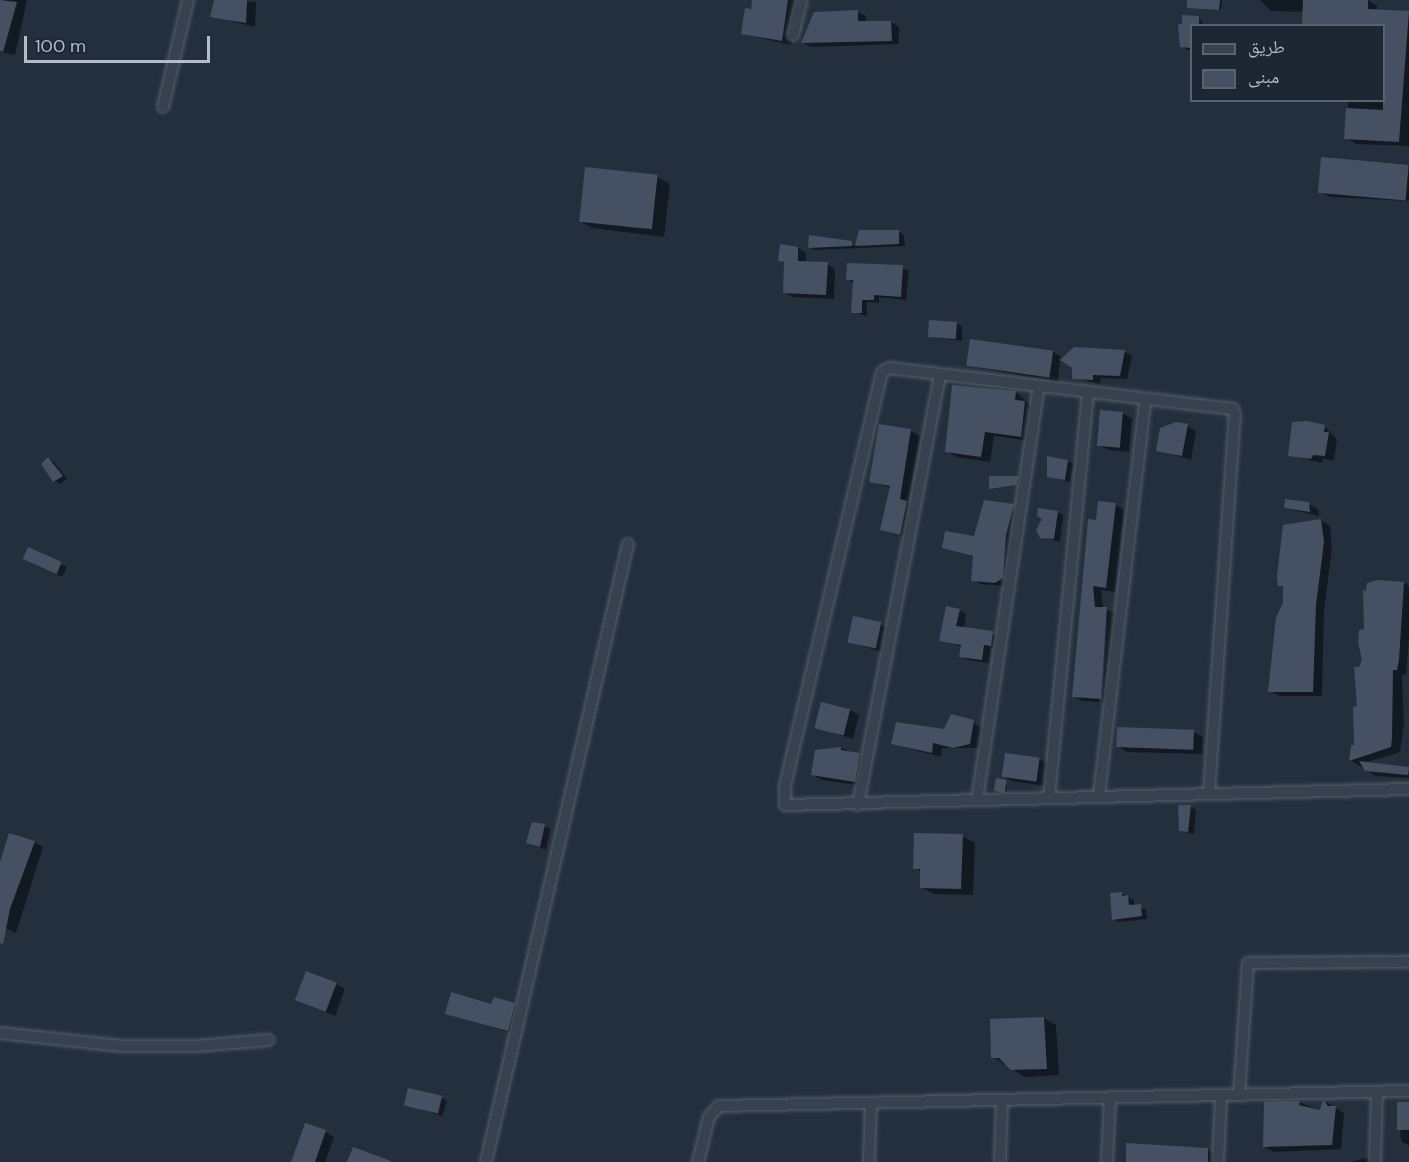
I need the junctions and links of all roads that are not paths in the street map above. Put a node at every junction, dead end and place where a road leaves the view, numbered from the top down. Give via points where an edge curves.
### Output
1 (188, 0) edge
2 (802, 0) edge
3 (793, 35) dead end
4 (163, 107) dead end
5 (940, 375) junction
6 (1039, 387) junction
7 (1088, 394) junction
8 (1145, 401) junction
9 (628, 544) dead end
10 (1409, 789) edge
11 (1209, 793) junction
12 (1099, 795) junction
13 (1049, 797) junction
14 (977, 800) junction
15 (858, 805) junction
16 (1409, 962) edge
17 (0, 1033) edge
18 (269, 1040) dead end
19 (1409, 1091) edge
20 (1377, 1092) junction
21 (1221, 1095) junction
22 (1239, 1095) junction
23 (1110, 1098) junction
24 (1002, 1100) junction
25 (871, 1103) junction
26 (486, 1162) edge
27 (698, 1162) edge
28 (869, 1162) edge
29 (1000, 1162) edge
30 (1107, 1162) edge
31 (1218, 1162) edge
32 (1374, 1162) edge

1 - 4 street
2 - 3 street
5 - 6 street
5 - 15 street
5 - 15 street via 889,368 877,382 783,801 791,808
6 - 7 street
6 - 14 street
7 - 8 street
7 - 13 street
8 - 11 street via 1233,409 1235,416
8 - 12 street
9 - 26 street
10 - 11 street
11 - 12 street
12 - 13 street
13 - 14 street
14 - 15 street
16 - 22 street via 1248,963
17 - 18 street via 122,1046 197,1046
19 - 20 street
20 - 22 street
20 - 32 street
21 - 22 street
21 - 23 street
21 - 31 street
23 - 24 street
23 - 30 street
24 - 25 street
24 - 29 street
25 - 27 street via 719,1106 709,1117
25 - 28 street

